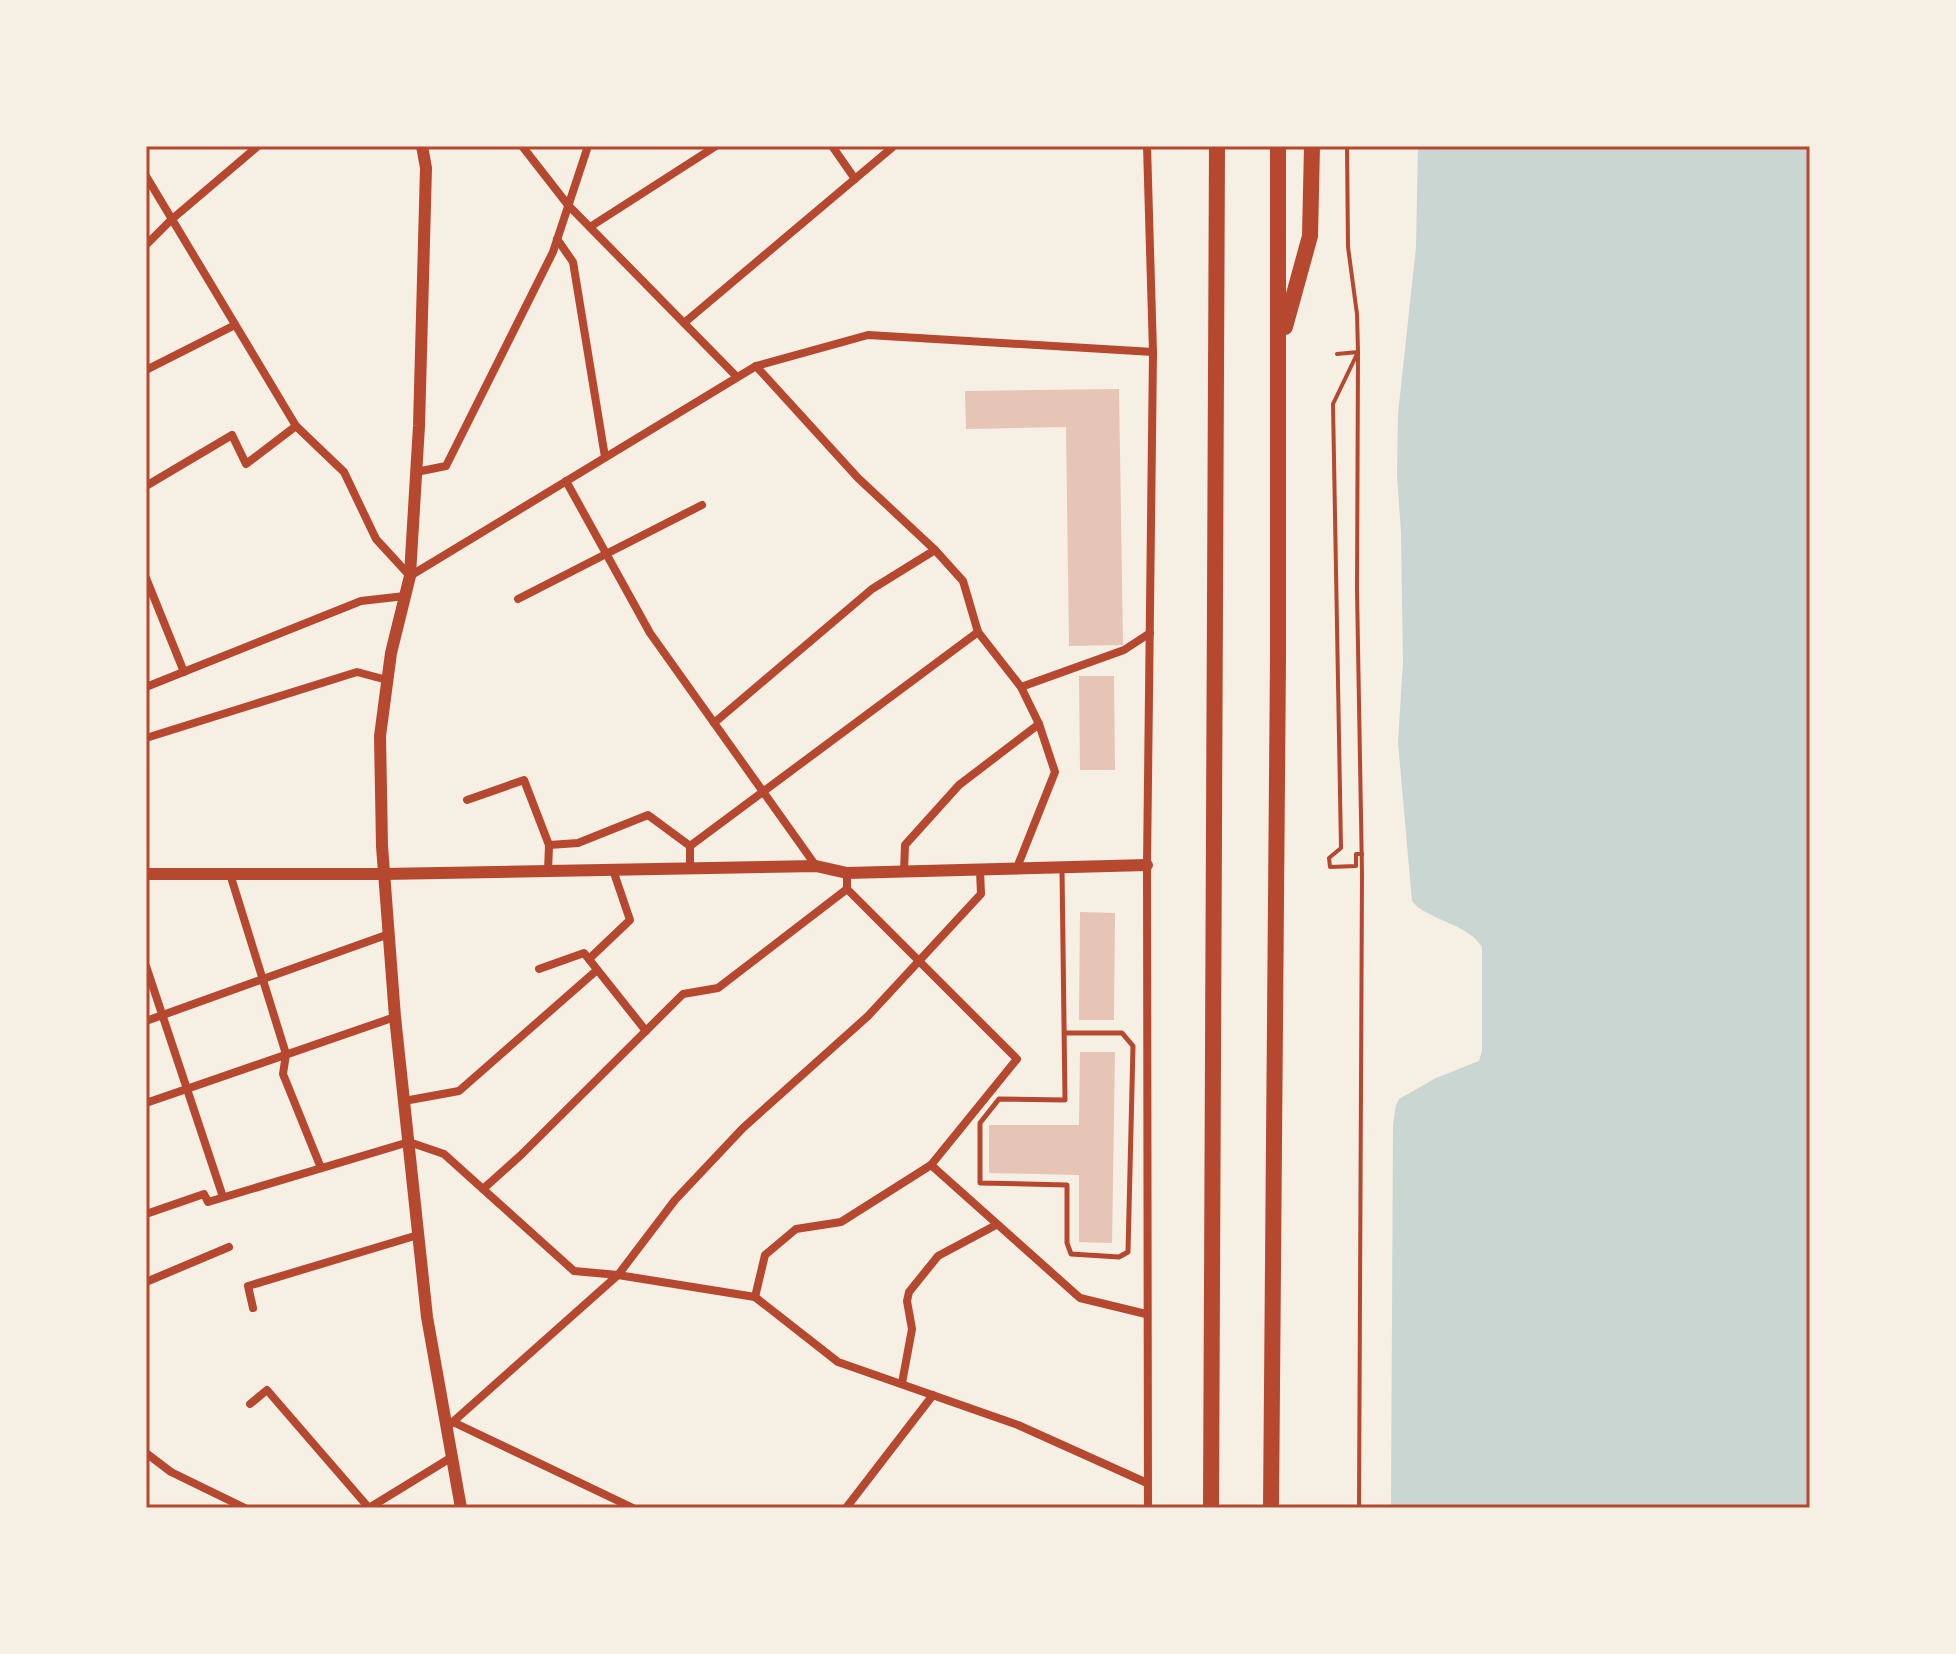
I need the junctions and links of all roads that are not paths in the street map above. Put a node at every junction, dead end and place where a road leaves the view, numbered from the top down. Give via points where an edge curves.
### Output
1 (258, 146) edge
2 (422, 146) edge
3 (522, 146) edge
4 (588, 146) edge
5 (716, 146) edge
6 (832, 146) edge
7 (894, 146) edge
8 (1147, 146) edge
9 (1206, 146) edge
10 (1217, 146) edge
11 (1278, 146) edge
12 (1312, 146) edge
13 (146, 177) edge
14 (855, 179) junction
15 (568, 205) junction
16 (1219, 213) junction
17 (171, 220) junction
18 (590, 227) junction
19 (557, 239) junction
20 (146, 245) edge
21 (684, 323) junction
22 (235, 325) junction
23 (1279, 347) junction
24 (1153, 352) junction
25 (756, 366) junction
26 (146, 370) edge
27 (737, 377) junction
28 (296, 426) junction
29 (605, 457) junction
30 (416, 472) junction
31 (566, 481) junction
32 (146, 486) edge
33 (702, 505) dead end
34 (935, 550) junction
35 (605, 553) junction
36 (410, 576) junction
37 (146, 578) edge
38 (405, 596) junction
39 (518, 599) dead end
40 (978, 632) junction
41 (1150, 633) junction
42 (184, 672) junction
43 (387, 680) junction
44 (146, 687) edge
45 (1021, 687) junction
46 (714, 723) junction
47 (1039, 724) junction
48 (146, 738) edge
49 (764, 791) junction
50 (467, 800) dead end
51 (549, 845) junction
52 (690, 846) junction
53 (1147, 865) junction
54 (816, 866) junction
55 (690, 868) junction
56 (1062, 868) junction
57 (613, 870) junction
58 (1016, 870) junction
59 (548, 871) junction
60 (980, 871) junction
61 (904, 872) junction
62 (847, 873) junction
63 (146, 874) edge
64 (230, 874) junction
65 (384, 874) junction
66 (847, 889) junction
67 (389, 934) junction
68 (589, 959) junction
69 (919, 961) junction
70 (146, 966) edge
71 (539, 969) dead end
72 (597, 970) junction
73 (262, 979) junction
74 (162, 1015) junction
75 (395, 1017) junction
76 (146, 1021) edge
77 (646, 1031) junction
78 (1065, 1033) junction
79 (286, 1054) junction
80 (187, 1089) junction
81 (404, 1101) junction
82 (146, 1103) edge
83 (409, 1142) junction
84 (931, 1165) junction
85 (321, 1168) junction
86 (483, 1189) junction
87 (223, 1197) junction
88 (146, 1214) edge
89 (996, 1225) junction
90 (418, 1235) junction
91 (229, 1247) dead end
92 (618, 1275) junction
93 (146, 1282) edge
94 (755, 1297) junction
95 (253, 1308) dead end
96 (1146, 1314) junction
97 (902, 1383) junction
98 (933, 1395) junction
99 (250, 1404) dead end
100 (450, 1425) junction
101 (146, 1453) edge
102 (452, 1457) junction
103 (1147, 1483) junction
104 (245, 1508) edge
105 (369, 1508) edge
106 (461, 1508) edge
107 (633, 1508) edge
108 (846, 1508) edge
109 (1148, 1508) edge
110 (1211, 1508) edge
111 (1271, 1508) edge

1 - 17 street
2 - 30 street via 426,168
3 - 15 street
4 - 15 street
5 - 18 street
6 - 14 street
7 - 14 street
8 - 24 street
9 - 16 highway
10 - 16 highway
11 - 23 highway
12 - 23 highway via 1310,236
13 - 17 street
14 - 21 street
15 - 18 street
15 - 19 street
16 - 110 highway
17 - 20 street
17 - 22 street
18 - 21 street
19 - 29 street via 573,262
19 - 30 street via 446,466
21 - 27 street
22 - 26 street
22 - 28 street
23 - 111 highway
24 - 25 street via 868,335
24 - 41 street
25 - 27 street
25 - 34 street via 858,478
27 - 29 street
28 - 32 street via 246,464 232,435
28 - 36 street via 344,472 376,539
29 - 31 street
30 - 36 street
31 - 35 street
31 - 36 street
33 - 35 street
34 - 40 street via 963,581
34 - 46 street via 872,589
35 - 39 street
35 - 46 street via 650,633
36 - 38 street
37 - 42 street
38 - 42 street via 361,601
38 - 43 street
40 - 45 street
40 - 49 street
41 - 45 street via 1124,650
41 - 53 street
42 - 44 street
43 - 48 street via 357,672
43 - 65 street via 380,736
45 - 47 street
46 - 49 street
47 - 58 street via 1055,772
47 - 61 street via 959,785 905,845
49 - 52 street
49 - 54 street
50 - 51 street via 524,780
51 - 52 street via 578,843 648,815
51 - 59 street
52 - 55 street
53 - 56 street
53 - 96 street
54 - 55 street
54 - 62 street
55 - 57 street
56 - 58 street
56 - 78 lane
57 - 59 street
57 - 68 street via 630,920
58 - 60 street
59 - 65 street
60 - 61 street
60 - 69 street via 981,894
61 - 62 street
62 - 66 street
63 - 64 street
64 - 65 street
64 - 73 street
65 - 67 street
66 - 69 street
66 - 77 street via 718,988 683,994
67 - 73 street
67 - 75 street
68 - 71 street via 584,953
68 - 72 street
69 - 84 street via 1017,1059
69 - 92 street via 868,1016 743,1128 675,1200
70 - 74 street
72 - 77 street
72 - 81 street via 459,1091
73 - 74 street
73 - 79 street
74 - 76 street
74 - 80 street
75 - 79 street
75 - 81 street
77 - 86 street
78 - 78 lane via 1065,1100 999,1099 980,1123 980,1183 1067,1185 1071,1254 1119,1257 1128,1252 1133,1046 1122,1033
79 - 80 street
79 - 85 street via 283,1074
80 - 82 street
80 - 87 street
81 - 83 street
83 - 85 street
83 - 86 street via 444,1154
83 - 90 street
84 - 89 street
84 - 94 street via 841,1222 796,1229 765,1255
85 - 87 street
86 - 92 street via 574,1271
87 - 88 street via 208,1202 204,1194
89 - 96 street via 1080,1298
89 - 97 street via 938,1256 909,1292 912,1329
90 - 95 street via 248,1286
90 - 100 street via 427,1317
91 - 93 street
92 - 94 street
92 - 100 street
94 - 97 street via 838,1362
96 - 103 street
97 - 98 street
98 - 103 street via 1018,1425
98 - 108 street
99 - 105 street via 267,1390
100 - 102 street
100 - 107 street
101 - 104 street via 171,1472
102 - 105 street
102 - 106 street
103 - 109 street

